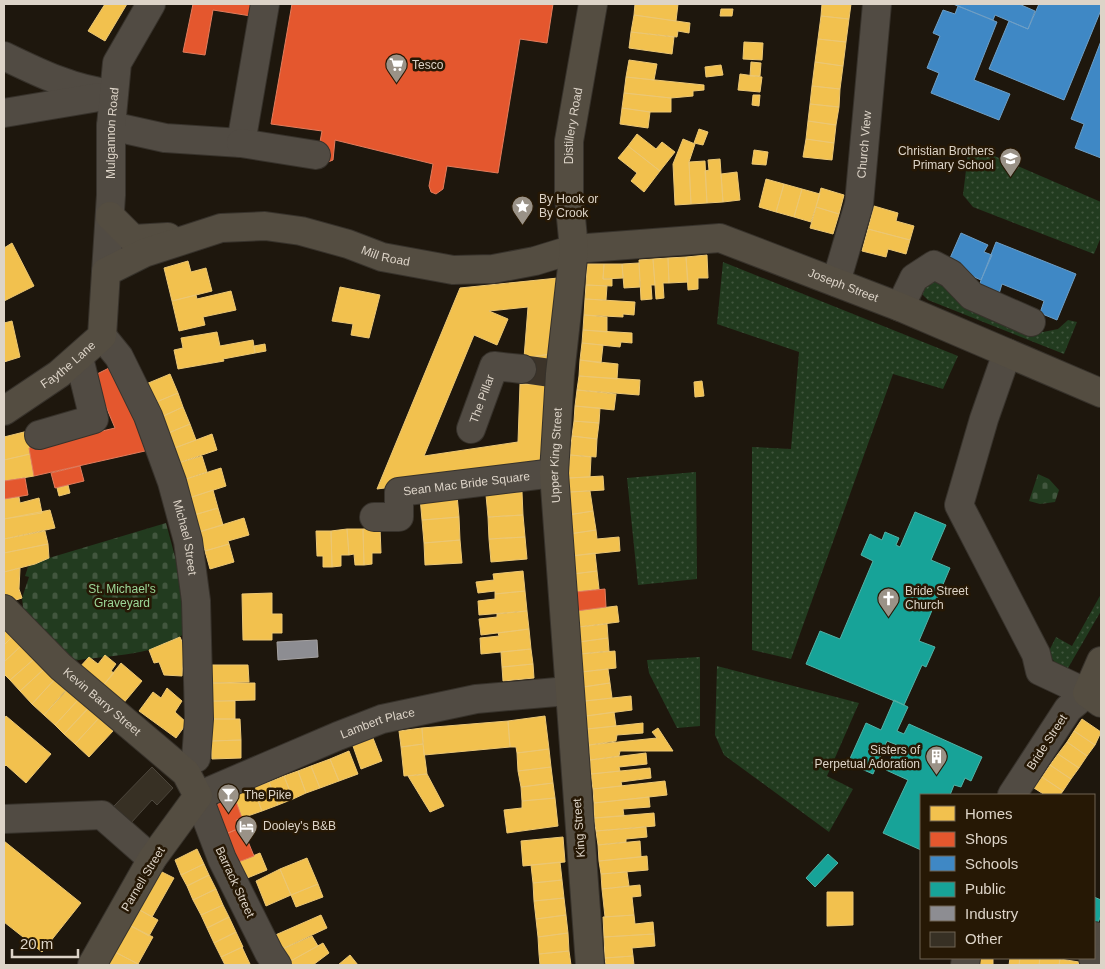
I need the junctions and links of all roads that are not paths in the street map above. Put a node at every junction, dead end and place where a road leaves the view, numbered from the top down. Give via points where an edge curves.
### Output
1 (151, 4) edge
2 (265, 4) edge
3 (593, 4) edge
4 (877, 4) edge
5 (4, 56) edge
6 (113, 94) junction
7 (4, 112) edge
8 (111, 126) junction
9 (241, 143) junction
10 (316, 155) dead end
11 (110, 216) junction
12 (199, 233) junction
13 (574, 249) junction
14 (106, 272) junction
15 (836, 282) junction
16 (900, 307) junction
17 (1031, 322) dead end
18 (102, 336) junction
19 (1007, 352) junction
20 (79, 358) junction
21 (522, 369) tunnel mouth
22 (1101, 393) edge
23 (4, 411) edge
24 (471, 429) dead end
25 (39, 435) dead end
26 (554, 473) junction
27 (374, 517) dead end
28 (4, 609) edge
29 (1101, 661) edge
30 (568, 691) junction
31 (1094, 698) edge
32 (196, 758) dead end
33 (1013, 794) edge
34 (198, 796) junction
35 (4, 819) edge
36 (152, 859) junction
37 (92, 965) edge
38 (278, 965) edge
39 (590, 965) edge

1 - 6 street, Mulgannon Road via 117,63
2 - 9 street
3 - 13 main road, Distillery Road via 569,141 569,197
4 - 15 street, Church View via 859,204
5 - 6 street via 89,92
6 - 7 street
6 - 8 street, Mulgannon Road
8 - 9 street via 165,138
8 - 11 street, Mulgannon Road
9 - 10 street
11 - 12 main road, Mill Road via 133,239 153,240
11 - 14 street, Mulgannon Road
12 - 13 main road, Mill Road via 221,228 265,226 302,231 382,257 453,270 493,269
12 - 14 main road, Mill Road via 144,253
13 - 15 main road, Joseph Street via 720,238
13 - 26 main road, Upper King Street via 555,374
14 - 18 main road, Faythe Lane
15 - 16 main road, Joseph Street
16 - 17 street via 914,278 934,265 951,274 972,296
16 - 19 main road, Joseph Street
18 - 20 main road, Faythe Lane
18 - 32 street, Michael Street via 119,357 148,416 172,482 188,541 196,601 199,719
19 - 22 main road, Joseph Street
19 - 31 street via 959,505 1036,654 1040,671
20 - 23 main road, Faythe Lane
20 - 25 street via 94,419
21 - 24 street, The Pillar via 494,366
26 - 27 street, Sean Mac Bride Square via 398,492 399,517
26 - 30 main road, Upper King Street
28 - 34 main road, Kevin Barry Street via 61,667 186,773
29 - 31 main road
30 - 34 street, Lambert Place via 476,699 382,719
30 - 39 main road, King Street
31 - 33 street, Bride Street via 1068,709
34 - 36 main road, Parnell Street
34 - 38 street, Barrack Street via 222,859 268,953
35 - 36 street via 102,815
36 - 37 main road, Parnell Street

